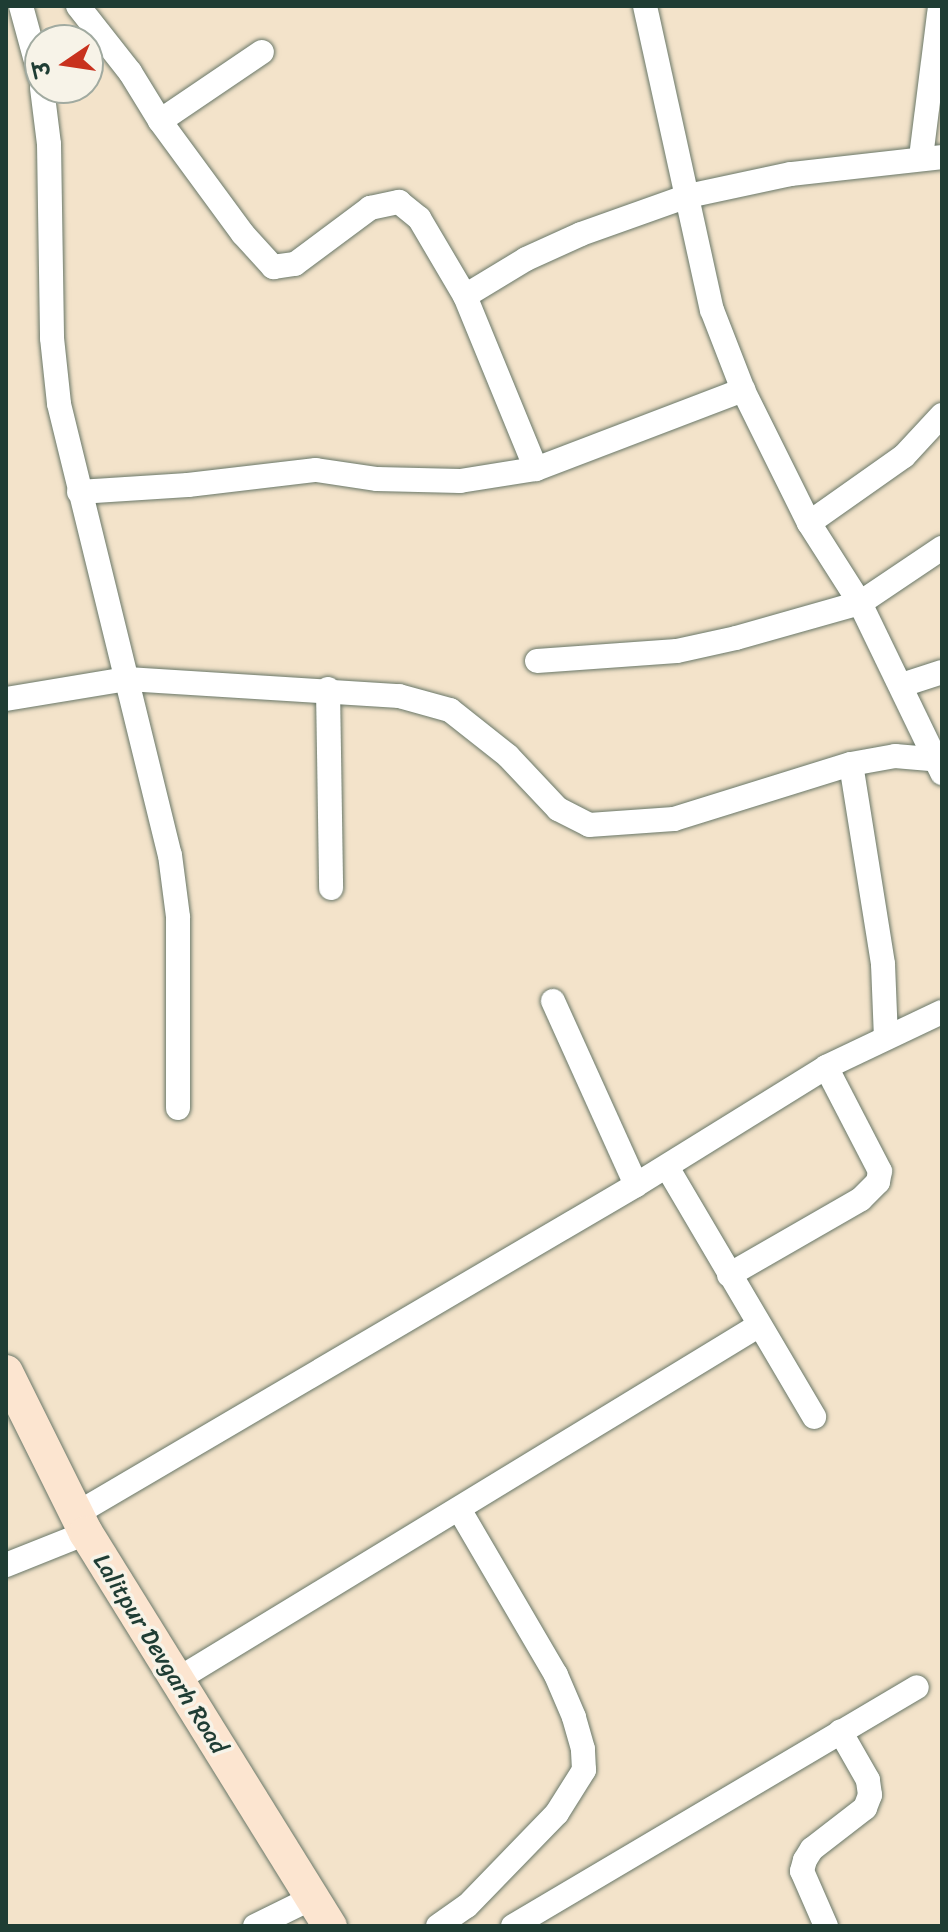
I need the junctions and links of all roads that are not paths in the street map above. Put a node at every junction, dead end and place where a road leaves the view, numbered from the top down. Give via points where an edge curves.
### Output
1 (78, 6) edge
2 (645, 6) edge
3 (940, 6) edge
4 (262, 52) dead end
5 (44, 104) edge
6 (160, 121) junction
7 (932, 157) edge
8 (688, 196) junction
9 (465, 296) junction
10 (743, 390) junction
11 (942, 415) edge
12 (536, 469) junction
13 (79, 492) junction
14 (809, 523) junction
15 (942, 548) edge
16 (860, 603) junction
17 (537, 661) dead end
18 (942, 672) edge
19 (127, 679) junction
20 (902, 685) junction
21 (328, 689) junction
22 (6, 699) edge
23 (851, 764) junction
24 (941, 765) edge
25 (331, 888) dead end
26 (553, 1001) dead end
27 (942, 1012) edge
28 (886, 1038) junction
29 (826, 1067) junction
30 (178, 1108) dead end
31 (667, 1167) junction
32 (636, 1185) junction
33 (729, 1275) junction
34 (758, 1326) junction
35 (6, 1372) edge
36 (814, 1417) dead end
37 (459, 1509) junction
38 (81, 1524) junction
39 (6, 1565) edge
40 (175, 1681) junction
41 (917, 1687) dead end
42 (840, 1731) junction
43 (321, 1912) edge
44 (255, 1926) edge
45 (438, 1926) edge
46 (513, 1926) edge
47 (826, 1926) edge

1 - 6 street via 130,72
2 - 8 street
3 - 7 street
4 - 6 street
5 - 13 street via 52,338 59,404
6 - 9 street via 273,267 295,264 370,208 399,202 419,218
7 - 8 street via 791,174
8 - 9 street via 581,234
8 - 10 street via 712,310
9 - 12 street
10 - 12 street
10 - 14 street
11 - 14 street via 904,456
12 - 13 street via 460,481 377,479 316,470
13 - 19 street
14 - 16 street
15 - 16 street
16 - 17 street via 677,651
16 - 20 street
18 - 20 street
19 - 21 street
19 - 22 street
19 - 30 street via 170,855 178,917
20 - 24 street
21 - 23 street via 399,696 450,710 508,756 558,809 589,825 674,819
21 - 25 street
23 - 24 street via 895,756
23 - 28 street via 883,964
26 - 32 street
27 - 28 street
28 - 29 street
29 - 31 street
29 - 33 street via 880,1171 878,1182 861,1199
31 - 32 street
31 - 33 street
32 - 38 street
33 - 34 street
34 - 36 street
34 - 37 street
35 - 38 main road, Lalitpur Devgarh Road
37 - 40 street
37 - 45 street via 556,1675 580,1738 584,1770 557,1813 467,1906
38 - 39 street
38 - 40 main road, Lalitpur Devgarh Road
40 - 43 main road, Lalitpur Devgarh Road
41 - 42 street
42 - 46 street
42 - 47 street via 868,1780 870,1795 865,1808 805,1860 802,1871
43 - 44 street

